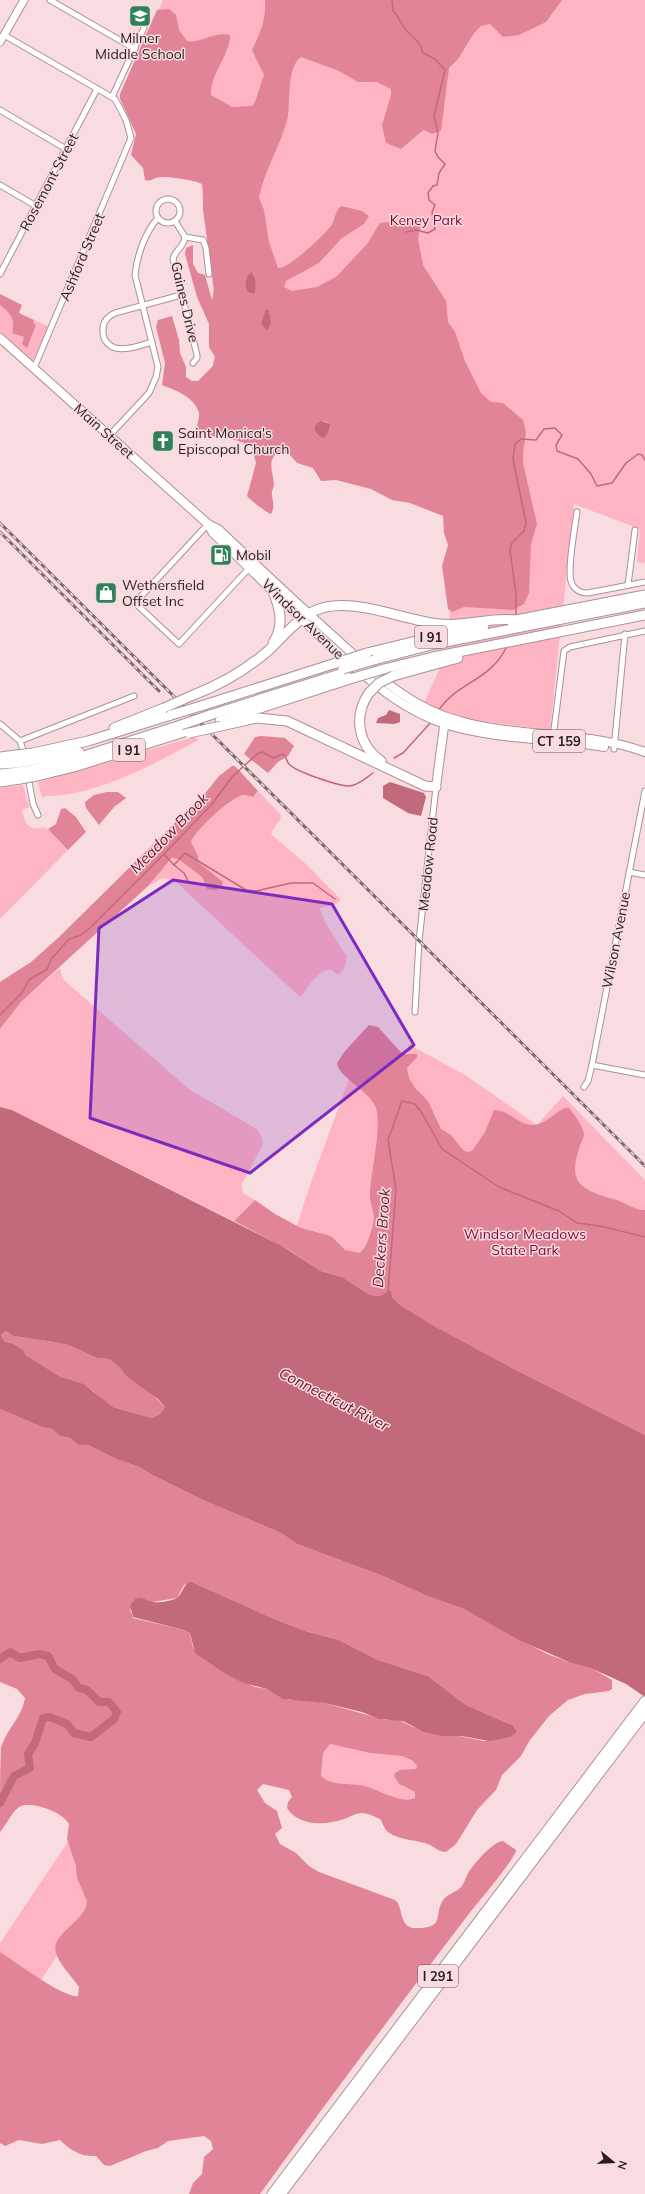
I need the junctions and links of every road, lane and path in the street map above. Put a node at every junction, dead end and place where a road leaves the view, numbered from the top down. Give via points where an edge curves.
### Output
1 (24, 0) edge
2 (50, 0) edge
3 (144, 28) dead end
4 (2, 38) edge
5 (136, 49) junction
6 (97, 89) junction
7 (112, 97) junction
8 (0, 110) edge
9 (66, 148) junction
10 (0, 185) edge
11 (36, 206) junction
12 (158, 218) junction
13 (175, 221) junction
14 (185, 237) junction
15 (0, 260) edge
16 (6, 263) junction
17 (0, 274) edge
18 (209, 274) dead end
19 (181, 295) junction
20 (142, 305) junction
21 (0, 338) edge
22 (152, 342) junction
23 (193, 364) dead end
24 (34, 368) junction
25 (109, 436) junction
26 (577, 512) dead end
27 (208, 524) junction
28 (635, 530) dead end
29 (252, 565) junction
30 (645, 582) edge
31 (628, 585) junction
32 (274, 587) junction
33 (645, 595) edge
34 (645, 603) edge
35 (645, 608) edge
36 (645, 615) edge
37 (305, 617) junction
38 (498, 622) junction
39 (534, 630) junction
40 (645, 631) edge
41 (625, 634) junction
42 (485, 649) junction
43 (263, 655) junction
44 (376, 661) junction
45 (344, 671) junction
46 (134, 696) dead end
47 (211, 716) junction
48 (438, 718) junction
49 (0, 724) edge
50 (181, 725) junction
51 (553, 737) junction
52 (20, 741) junction
53 (88, 741) junction
54 (615, 746) junction
55 (645, 752) edge
56 (0, 757) edge
57 (645, 758) edge
58 (0, 764) edge
59 (35, 765) junction
60 (18, 767) junction
61 (0, 774) edge
62 (0, 782) edge
63 (436, 787) junction
64 (645, 791) edge
65 (38, 815) dead end
66 (629, 872) junction
67 (645, 875) edge
68 (415, 1012) dead end
69 (592, 1065) junction
70 (645, 1075) edge
71 (584, 1087) dead end
72 (645, 1701) edge
73 (645, 1713) edge
74 (606, 1759) junction
75 (272, 2194) edge
76 (281, 2194) edge

1 - 4 main road
2 - 5 street
3 - 5 street
4 - 6 street
5 - 7 street
6 - 7 street
6 - 9 street, Rosemont Street
7 - 24 street, Ashford Street via 130,130 129,145
8 - 9 street
9 - 11 street, Rosemont Street
10 - 11 street
11 - 16 street, Rosemont Street
12 - 13 street via 166,223
12 - 13 street via 156,210 160,203 172,200 180,208
12 - 20 street via 151,226 136,268 136,283
13 - 14 street
14 - 18 street via 203,240
14 - 19 street, Gaines Drive via 183,245 172,259
15 - 16 street
16 - 17 street, Rosemont Street
19 - 20 street
19 - 23 street, Gaines Drive via 197,355
20 - 22 street
20 - 22 street via 108,316 103,326 104,338 110,345 121,349
21 - 24 main road, Main Street
22 - 25 street via 158,367 153,385
24 - 25 main road, Main Street
25 - 27 main road, Main Street / CT 159
26 - 31 street via 570,577 572,584 577,590 588,593
27 - 29 main road, Windsor Avenue / CT 159 via 218,529
27 - 29 street via 135,603 179,644
28 - 31 street
29 - 32 main road, Windsor Avenue / CT 159
30 - 31 street
32 - 37 main road, Windsor Avenue / CT 159
32 - 43 highway via 280,610 280,625 276,638
33 - 38 highway, I 91
34 - 39 highway
35 - 39 highway
36 - 39 highway
37 - 38 highway via 320,609 339,606 441,625
37 - 43 highway
37 - 48 main road, Windsor Avenue / CT 159 via 380,689 407,707
38 - 44 highway, I 91 via 428,638
39 - 42 highway
39 - 44 highway via 492,635
40 - 41 street
41 - 51 street via 570,647 563,655
41 - 54 street
42 - 44 highway, I 91
42 - 63 highway, bridge via 393,676 379,683 369,693 362,708 361,735 369,750 382,762
43 - 53 highway, bridge via 236,675
44 - 45 highway, I 91, bridge
44 - 45 highway
45 - 47 highway, I 91
45 - 47 highway, I 91
46 - 52 street
47 - 50 highway, I 91
47 - 50 highway, I 91, bridge
47 - 63 highway via 288,721 425,786
48 - 51 main road, Windsor Avenue / CT 159 via 494,730
48 - 63 main road, Meadow Road
49 - 52 street
50 - 53 highway, I 91
50 - 59 highway via 63,762
50 - 59 highway, I 91 via 175,735 66,769
51 - 54 main road, Windsor Avenue / CT 159
52 - 65 street via 24,749 33,804
53 - 59 highway, I 91
54 - 55 main road, Windsor Avenue / CT 159
54 - 57 main road, Windsor Avenue / CT 159
56 - 60 highway, I 91
58 - 60 highway
59 - 60 highway, bridge
59 - 60 highway, I 91, bridge
60 - 61 highway
60 - 62 highway, I 91
63 - 68 street, Meadow Road via 418,944
64 - 66 street, Wilson Avenue
66 - 67 street
66 - 69 street, Wilson Avenue
69 - 70 street
69 - 71 street, Wilson Avenue via 588,1082
72 - 74 highway, I 291
73 - 74 highway, I 291
74 - 75 highway, I 291
74 - 76 highway, I 291

